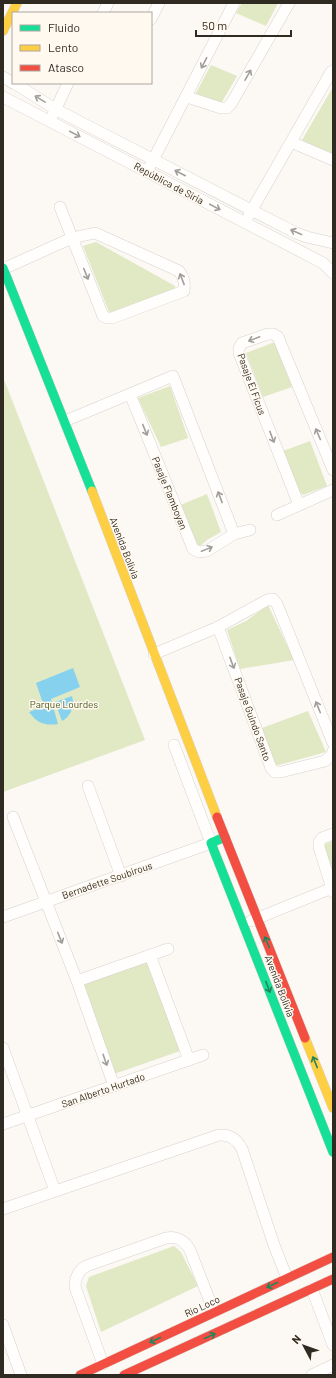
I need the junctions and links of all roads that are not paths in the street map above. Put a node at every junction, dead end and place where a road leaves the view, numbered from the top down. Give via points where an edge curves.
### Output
1 (18, 3) edge
2 (108, 3) edge
3 (159, 3) edge
4 (234, 3) edge
5 (289, 3) edge
6 (13, 12) edge
7 (104, 12) edge
8 (12, 14) edge
9 (152, 16) edge
10 (3, 31) edge
11 (333, 71) edge
12 (3, 77) edge
13 (12, 82) edge
14 (15, 84) edge
15 (68, 84) edge
16 (3, 97) edge
17 (187, 97) junction
18 (56, 109) junction
19 (50, 121) junction
20 (292, 142) junction
21 (154, 160) junction
22 (333, 160) edge
23 (147, 172) junction
24 (60, 207) dead end
25 (252, 210) junction
26 (245, 223) junction
27 (72, 238) junction
28 (333, 243) edge
29 (3, 268) edge
30 (333, 273) edge
31 (130, 394) junction
32 (65, 421) junction
33 (333, 470) edge
34 (333, 490) edge
35 (299, 505) junction
36 (277, 514) dead end
37 (250, 530) dead end
38 (234, 534) junction
39 (218, 626) junction
40 (154, 654) junction
41 (333, 743) edge
42 (174, 745) dead end
43 (333, 751) edge
44 (88, 786) dead end
45 (13, 817) dead end
46 (333, 834) edge
47 (226, 837) junction
48 (211, 843) junction
49 (121, 876) junction
50 (332, 890) edge
51 (46, 902) junction
52 (3, 917) edge
53 (258, 918) junction
54 (244, 925) junction
55 (168, 949) dead end
56 (150, 955) junction
57 (77, 981) junction
58 (3, 1048) edge
59 (203, 1055) dead end
60 (188, 1060) junction
61 (114, 1086) junction
62 (332, 1101) edge
63 (313, 1102) junction
64 (28, 1116) junction
65 (3, 1124) edge
66 (333, 1152) edge
67 (55, 1191) junction
68 (3, 1209) edge
69 (333, 1257) edge
70 (287, 1278) junction
71 (333, 1279) edge
72 (312, 1289) junction
73 (214, 1312) junction
74 (3, 1325) edge
75 (333, 1345) edge
76 (103, 1364) junction
77 (333, 1365) edge
78 (147, 1370) edge
79 (21, 1375) edge
80 (80, 1375) edge
81 (124, 1375) edge
82 (312, 1375) edge

1 - 6 street
2 - 7 street
3 - 9 street
4 -> 17 street
17 -> 5 street via 227,108
8 - 10 street
11 - 20 street
12 - 13 street, República de Siria
18 -> 14 street, República de Siria
15 - 18 street
16 - 19 street, República de Siria
17 - 21 street
18 - 19 street
18 - 21 street, República de Siria
19 -> 23 street, República de Siria
20 - 22 street
20 - 25 street
21 - 23 street
25 -> 21 street, República de Siria
23 -> 26 street, República de Siria
24 - 27 street
25 - 26 street
28 -> 25 street, República de Siria via 296,233
26 - 30 street, República de Siria via 323,263
27 -> 27 street via 103,316 107,318 184,291 185,283 179,271 95,233
27 - 29 street
29 - 32 street, Avenida Bolivia
31 - 32 street
31 -> 38 street, Pasaje Flamboyan via 193,549 199,552 207,551
38 -> 31 street via 173,376
32 - 40 street, Avenida Bolivia
33 -> 35 street, Pasaje El Ficus via 278,337 268,334 242,343 239,353
34 - 35 street
35 - 36 street
37 - 38 street, Pasaje Flamboyan
39 - 40 street
41 -> 39 street via 273,599
39 -> 43 street, Pasaje Guindo Santo via 271,768 275,772 281,772 325,761
40 - 47 street, Avenida Bolivia
42 - 48 street
44 - 49 street
45 - 51 street
46 - 50 street via 319,842
47 - 48 street
47 - 53 street, Avenida Bolivia
48 - 49 street, Bernadette Soubirous
48 - 54 street, Avenida Bolivia
49 - 51 street, Bernadette Soubirous
50 - 53 street
51 - 52 street, Bernadette Soubirous
51 -> 57 street
53 - 54 street
62 -> 53 street, Avenida Bolivia
54 -> 63 street, Avenida Bolivia
55 - 56 street
56 - 57 street
56 - 60 street
57 -> 61 street
58 - 64 street
59 - 60 street, San Alberto Hurtado
60 - 61 street, San Alberto Hurtado
61 - 64 street, San Alberto Hurtado
62 - 63 street
63 - 66 street, Avenida Bolivia
64 - 65 street, San Alberto Hurtado
64 - 67 street
67 - 68 street
67 - 70 street via 219,1135 227,1135 236,1139 242,1149
69 - 70 street, Río Loco
70 -> 73 street, Río Loco
71 - 72 street
72 - 75 street
78 -> 72 street
73 -> 76 street, Río Loco
73 - 76 street via 190,1250 180,1239 166,1238 86,1266 76,1277 75,1287
74 - 79 street
76 - 80 street, Río Loco
77 - 82 street
78 - 81 street

